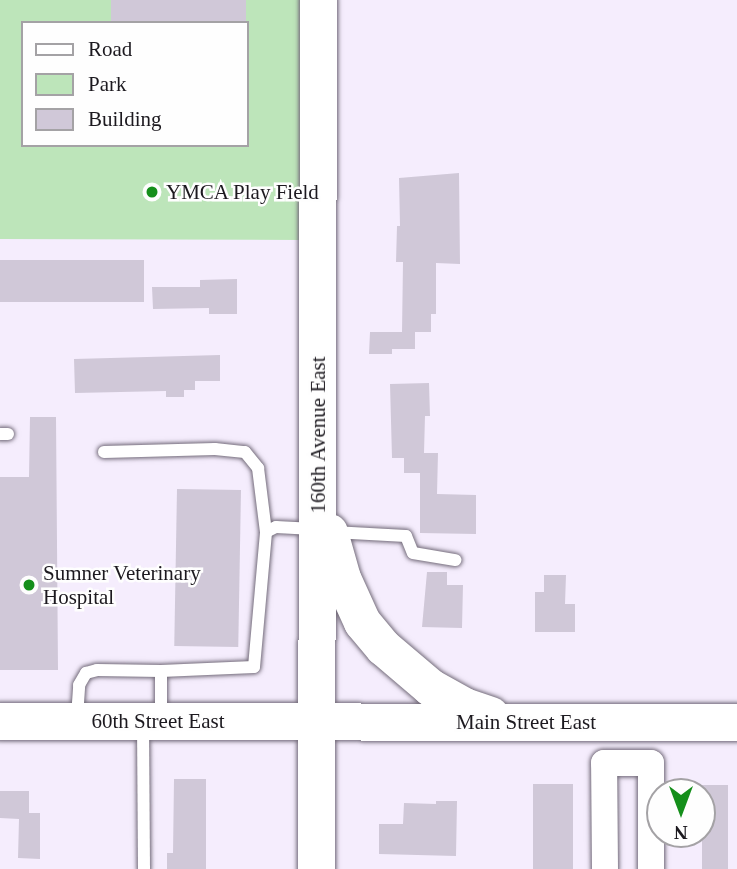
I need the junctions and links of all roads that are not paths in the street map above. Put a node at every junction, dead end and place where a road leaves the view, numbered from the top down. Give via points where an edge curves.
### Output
1 (318, 0) edge
2 (104, 452) dead end
3 (322, 519) junction
4 (266, 532) junction
5 (455, 560) dead end
6 (161, 671) junction
7 (0, 721) edge
8 (76, 721) junction
9 (152, 721) junction
10 (316, 721) junction
11 (508, 722) junction
12 (625, 722) junction
13 (737, 722) edge
14 (625, 763) junction
15 (144, 869) edge
16 (316, 869) edge
17 (605, 869) edge
18 (651, 869) edge

1 - 3 street, 160th Avenue East
2 - 4 lane via 245,452 258,468
3 - 4 lane
3 - 5 lane via 406,536 413,553
3 - 10 street, 160th Avenue East
3 - 11 street via 362,622 383,647 430,687
4 - 6 lane via 254,667
6 - 8 lane via 86,673 79,685
6 - 9 lane
7 - 8 street, 60th Street East
8 - 9 street, 60th Street East
9 - 10 street, 60th Street East
9 - 15 lane
10 - 11 street, Main Street East
10 - 16 street, 160th Avenue East
11 - 12 street, Main Street East
12 - 13 street, Main Street East
12 - 14 street
14 - 17 street via 604,763
14 - 18 street via 651,763

